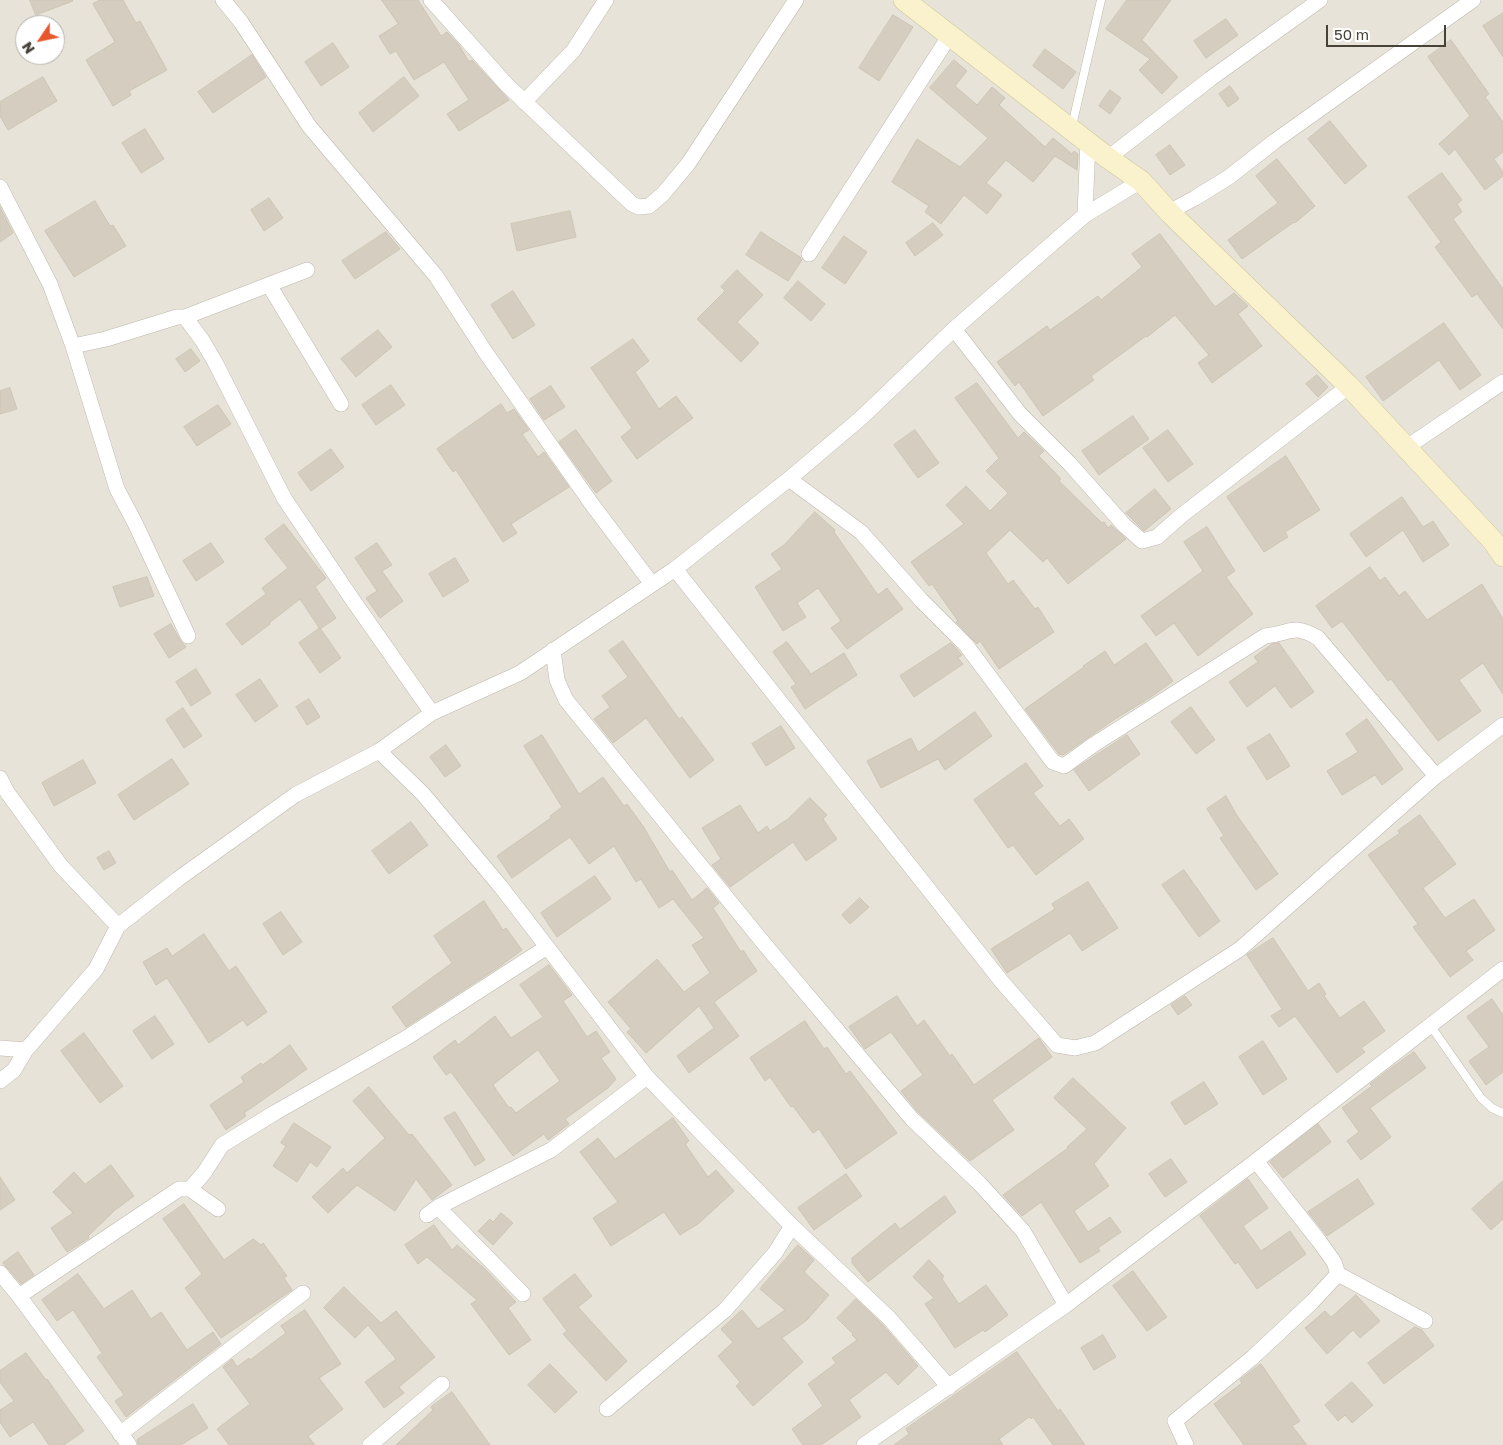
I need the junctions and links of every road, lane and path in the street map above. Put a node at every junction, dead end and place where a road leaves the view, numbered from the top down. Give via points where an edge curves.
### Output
1 (223, 0) edge
2 (431, 0) edge
3 (606, 0) edge
4 (796, 0) edge
5 (904, 0) edge
6 (1101, 0) edge
7 (1320, 0) edge
8 (1473, 0) edge
9 (950, 35) junction
10 (524, 102) junction
11 (1080, 134) junction
12 (1108, 158) junction
13 (1141, 181) junction
14 (0, 187) edge
15 (1169, 212) junction
16 (1085, 216) junction
17 (809, 254) dead end
18 (307, 270) dead end
19 (270, 285) junction
20 (185, 318) junction
21 (954, 328) junction
22 (73, 346) junction
23 (1503, 382) edge
24 (1349, 386) junction
25 (341, 404) dead end
26 (1407, 447) junction
27 (789, 479) junction
28 (1503, 556) edge
29 (675, 569) junction
30 (652, 584) junction
31 (188, 636) dead end
32 (553, 650) junction
33 (432, 713) junction
34 (1503, 725) edge
35 (379, 750) junction
36 (1436, 776) junction
37 (0, 778) edge
38 (118, 926) junction
39 (547, 947) junction
40 (1503, 969) edge
41 (1430, 1025) junction
42 (0, 1048) edge
43 (26, 1050) junction
44 (647, 1077) junction
45 (0, 1081) edge
46 (1503, 1114) edge
47 (1256, 1161) junction
48 (190, 1189) junction
49 (218, 1209) dead end
50 (792, 1226) junction
51 (0, 1273) edge
52 (1338, 1274) junction
53 (303, 1293) dead end
54 (524, 1294) dead end
55 (19, 1296) junction
56 (1066, 1304) junction
57 (1425, 1321) dead end
58 (442, 1384) dead end
59 (949, 1387) junction
60 (607, 1409) dead end
61 (124, 1439) edge
62 (1184, 1444) edge
63 (370, 1445) edge
64 (864, 1445) edge

1 - 30 street via 309,126 436,276 486,353
2 - 10 street
3 - 10 street via 573,51
4 - 10 street via 688,164 649,206 632,204
5 - 9 street
6 - 11 lane
7 - 12 street
8 - 15 street via 1275,141 1229,178
9 - 11 street
9 - 17 street
11 - 12 street
11 - 16 street
12 - 13 street
13 - 15 street
13 - 16 street
14 - 22 street via 50,284
15 - 24 street
16 - 21 street
18 - 19 street
19 - 20 street
19 - 25 street
20 - 22 street via 177,317
20 - 33 street via 215,362 284,498
21 - 24 street via 1020,414 1070,464 1124,526 1142,541 1157,537
21 - 27 street via 861,418
22 - 31 street via 117,489
23 - 26 street
24 - 26 street
26 - 28 street via 1493,540
27 - 29 street
27 - 36 street via 861,532 966,645 1058,765 1064,766 1265,636 1293,629 1304,630 1318,638
29 - 30 street
29 - 36 street via 1002,982 1057,1045 1075,1048 1095,1043 1240,949
30 - 32 street
32 - 33 street via 520,673
32 - 56 street via 557,680 566,700 912,1120 979,1183 1022,1231
33 - 35 street
34 - 36 street
35 - 38 street via 295,795
35 - 39 street via 423,794
37 - 38 street via 61,866
38 - 43 street via 96,969
39 - 44 street
39 - 48 street via 406,1038 222,1145
40 - 41 street
41 - 46 lane via 1481,1098
41 - 47 street
42 - 43 street
43 - 45 street via 14,1070
44 - 50 street
44 - 54 street via 551,1150 432,1211
47 - 52 street via 1319,1241 1334,1262
47 - 56 street
48 - 49 street
48 - 55 street via 179,1189
50 - 59 street via 889,1318
50 - 60 street via 775,1253 725,1310
51 - 55 street
52 - 57 street
52 - 62 street via 1252,1358 1175,1421
53 - 61 street
55 - 61 street
56 - 59 street
58 - 63 street
59 - 64 street

